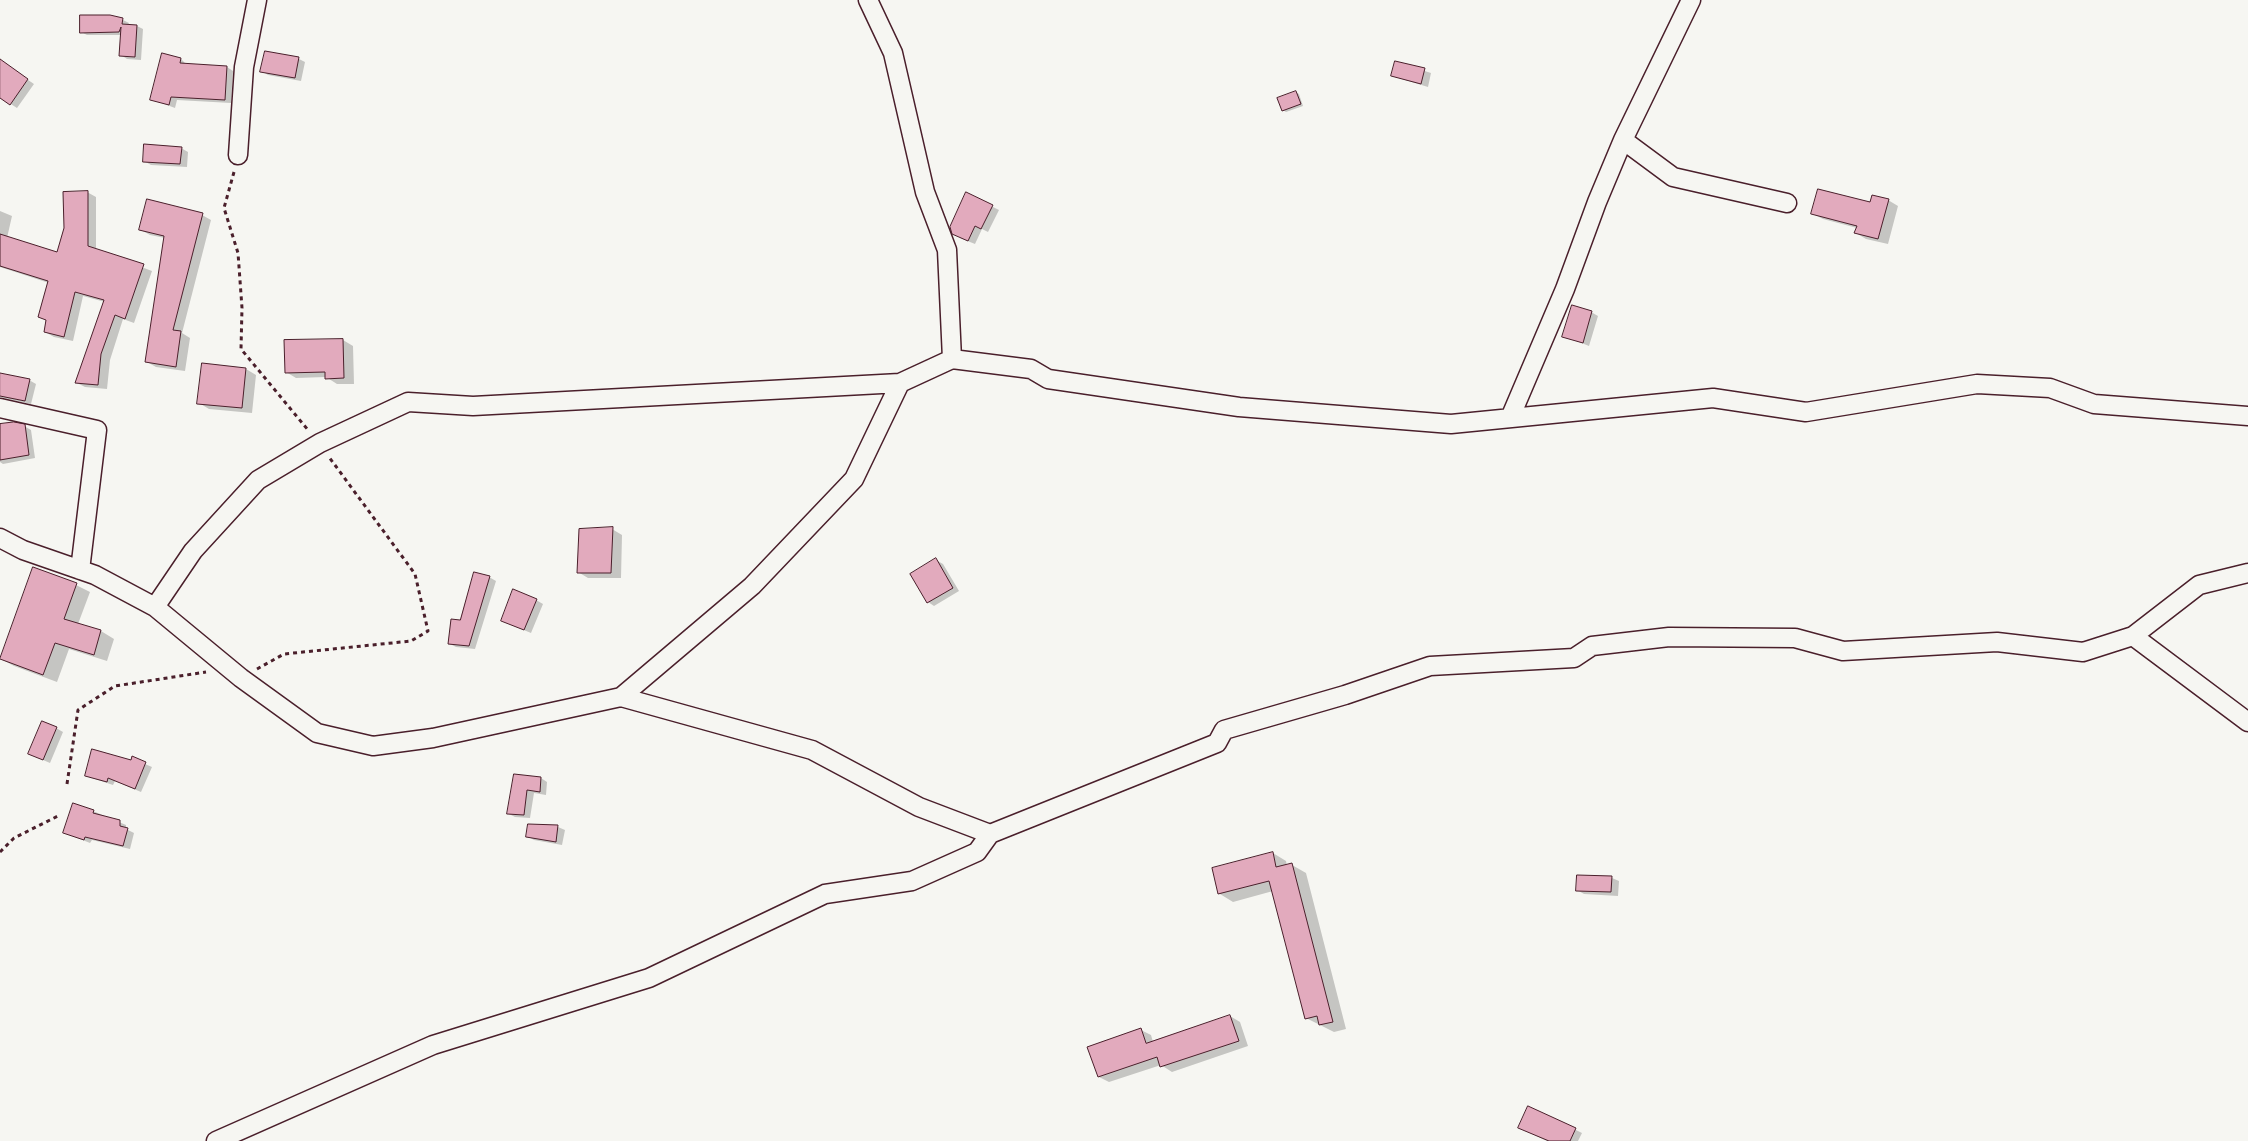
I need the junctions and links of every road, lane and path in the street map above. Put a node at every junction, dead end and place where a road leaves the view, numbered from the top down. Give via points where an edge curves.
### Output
1 (257, 0) edge
2 (868, 0) edge
3 (1691, 0) edge
4 (1623, 140) junction
5 (238, 155) joint
6 (1787, 203) dead end
7 (952, 359) junction
8 (900, 382) junction
9 (0, 408) edge
10 (2248, 416) edge
11 (1510, 418) junction
12 (320, 444) junction
13 (0, 538) edge
14 (80, 570) junction
15 (2248, 574) edge
16 (154, 607) junction
17 (2133, 636) junction
18 (207, 672) dead end
19 (241, 678) junction
20 (621, 697) junction
21 (2248, 722) edge
22 (67, 784) dead end
23 (60, 815) dead end
24 (990, 834) junction
25 (0, 852) edge
26 (216, 1141) edge

1 - 5 street via 244,67
2 - 7 street via 892,53 925,192 947,250
3 - 4 street
4 - 6 street via 1673,177
4 - 11 street
5 - 12 path via 224,208 238,253 241,348
7 - 8 street
7 - 11 street via 1031,370 1048,378 1239,406 1451,424
8 - 12 street via 473,406 408,402
8 - 20 street via 854,479 752,586
9 - 14 street via 97,430
10 - 11 street via 2094,404 2050,388 1977,384 1806,412 1713,398
12 - 16 street via 258,480 194,551
12 - 19 path via 415,574 428,631 411,641 284,654
13 - 14 street via 23,550
14 - 16 street
15 - 17 street via 2199,585
16 - 19 street
17 - 21 street
17 - 24 street via 2083,652 1997,642 1843,651 1795,638 1669,637 1592,646 1574,658 1430,666 1224,730 1217,743
18 - 22 path via 115,686 78,710
19 - 20 street via 317,733 373,746 433,738
20 - 24 street via 812,750 919,807
23 - 25 path via 14,838
24 - 26 street via 977,852 912,881 825,894 649,978 432,1045

